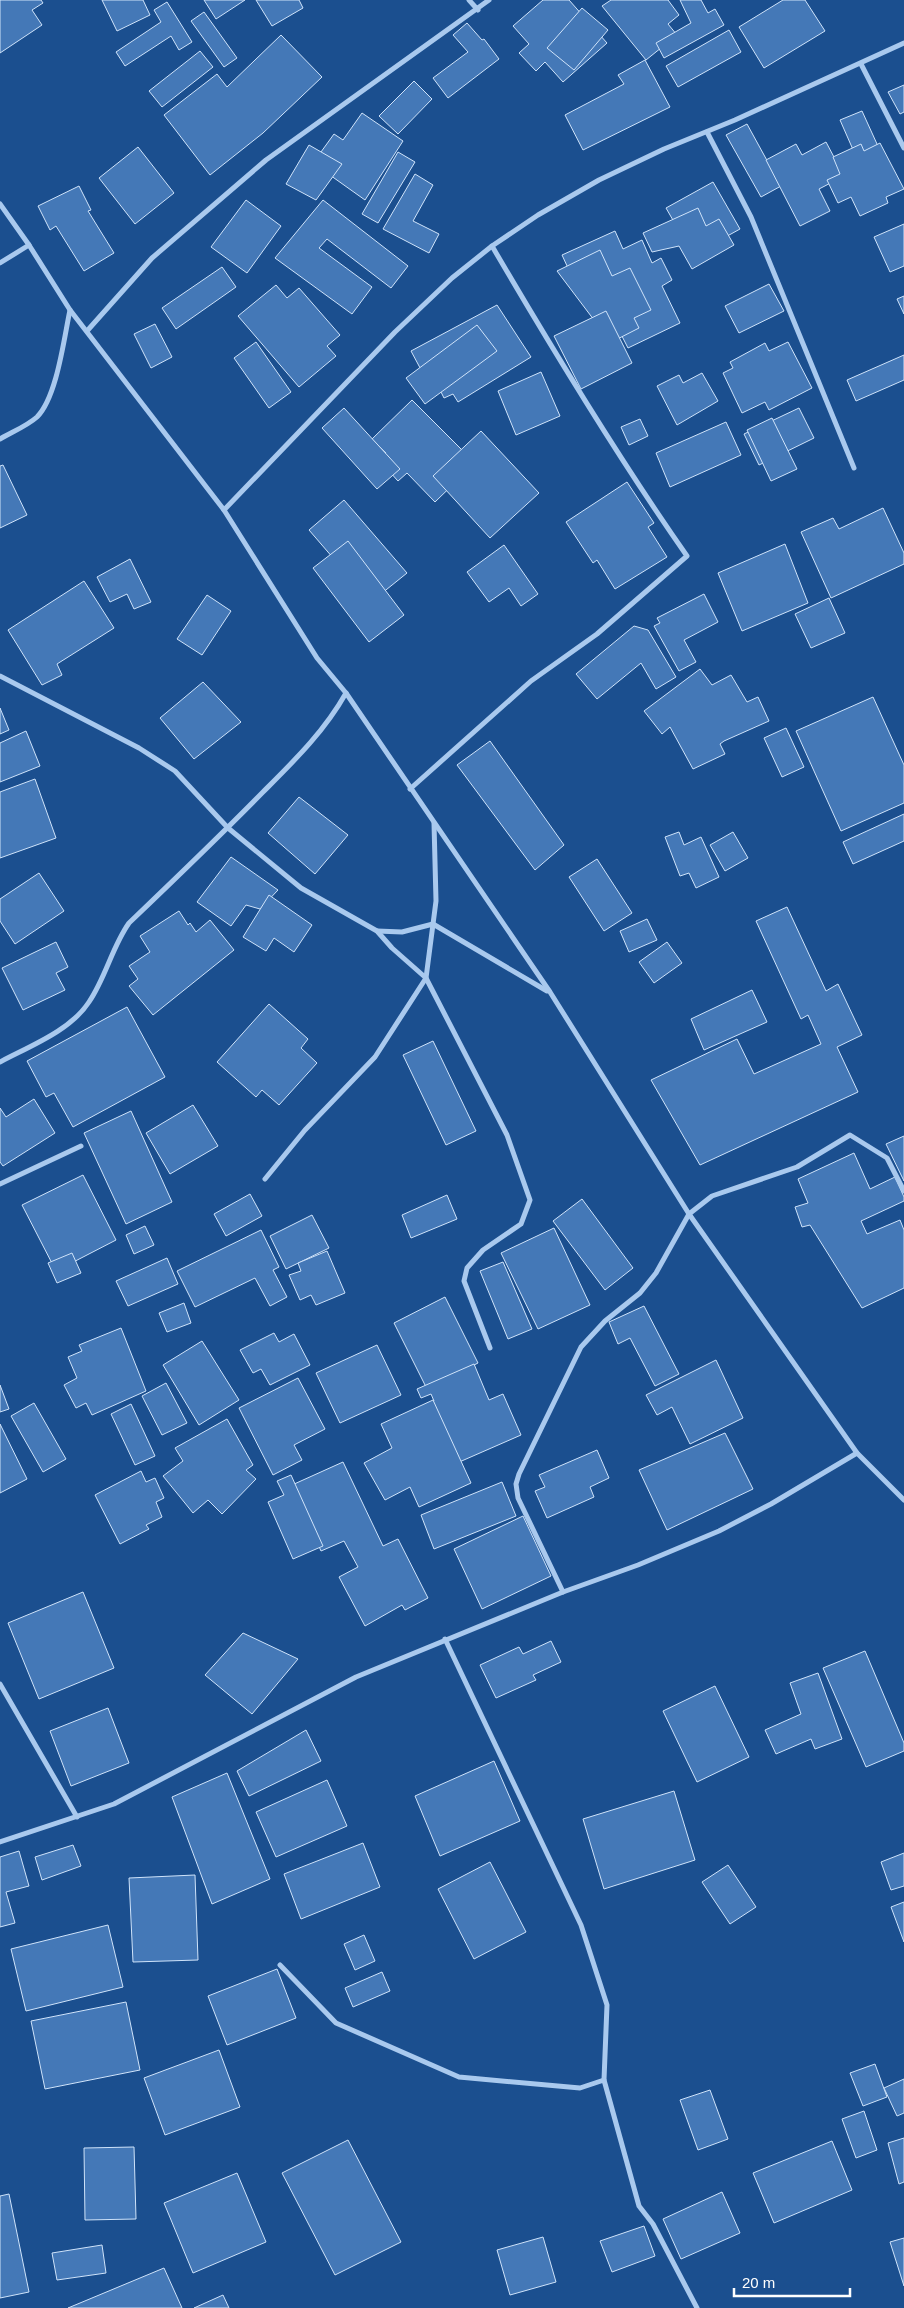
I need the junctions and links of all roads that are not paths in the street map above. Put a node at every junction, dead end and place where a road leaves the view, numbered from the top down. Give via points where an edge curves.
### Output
1 (469, 0) edge
2 (489, 0) edge
3 (478, 10) junction
4 (904, 43) edge
5 (861, 64) junction
6 (707, 132) junction
7 (904, 148) edge
8 (0, 204) edge
9 (29, 245) junction
10 (492, 246) junction
11 (0, 263) edge
12 (70, 310) junction
13 (86, 331) junction
14 (0, 439) edge
15 (854, 468) dead end
16 (224, 510) junction
17 (0, 676) edge
18 (346, 694) junction
19 (410, 789) junction
20 (434, 822) junction
21 (228, 828) junction
22 (433, 924) junction
23 (378, 931) junction
24 (426, 978) junction
25 (550, 992) junction
26 (0, 1062) edge
27 (80, 1146) dead end
28 (265, 1179) dead end
29 (0, 1184) edge
30 (904, 1191) edge
31 (689, 1214) junction
32 (490, 1348) dead end
33 (857, 1454) junction
34 (904, 1500) edge
35 (563, 1592) junction
36 (445, 1639) junction
37 (0, 1684) edge
38 (77, 1817) junction
39 (0, 1842) edge
40 (280, 1965) dead end
41 (604, 2080) junction
42 (697, 2308) edge

1 - 3 street
2 - 3 street
3 - 13 street via 266,160 152,258
4 - 5 street
5 - 6 street
5 - 7 street
6 - 10 street via 599,180
6 - 15 street via 751,217
8 - 9 street
9 - 11 street
9 - 12 street
10 - 16 street via 452,278 395,332
10 - 19 street via 635,482 687,556 597,634 531,681
12 - 13 street
12 - 14 street via 52,392 46,405 36,418
13 - 16 street
16 - 18 street via 317,658
17 - 21 street via 139,748 175,771
18 - 19 street
18 - 21 street via 323,729
19 - 20 street
20 - 22 street via 436,901
20 - 25 street
21 - 23 street via 301,888
21 - 26 street via 129,922 90,1002 78,1015 65,1026
22 - 23 street via 402,932
22 - 24 street
22 - 25 street
23 - 24 street
24 - 28 street via 375,1057 305,1130
24 - 32 street via 507,1135 530,1200 521,1224 483,1250 467,1268 464,1281
25 - 31 street
27 - 29 street
30 - 31 street via 887,1158 850,1135 797,1167 712,1196
31 - 33 street
31 - 35 street via 656,1273 640,1293 605,1321 581,1347 519,1474 516,1484 518,1498
33 - 34 street
33 - 35 street via 719,1531
35 - 36 street
36 - 38 street via 356,1677 114,1804
36 - 41 street via 581,1925 607,2005
37 - 38 street
38 - 39 street
40 - 41 street via 336,2023 459,2077 580,2088
41 - 42 street via 640,2206

